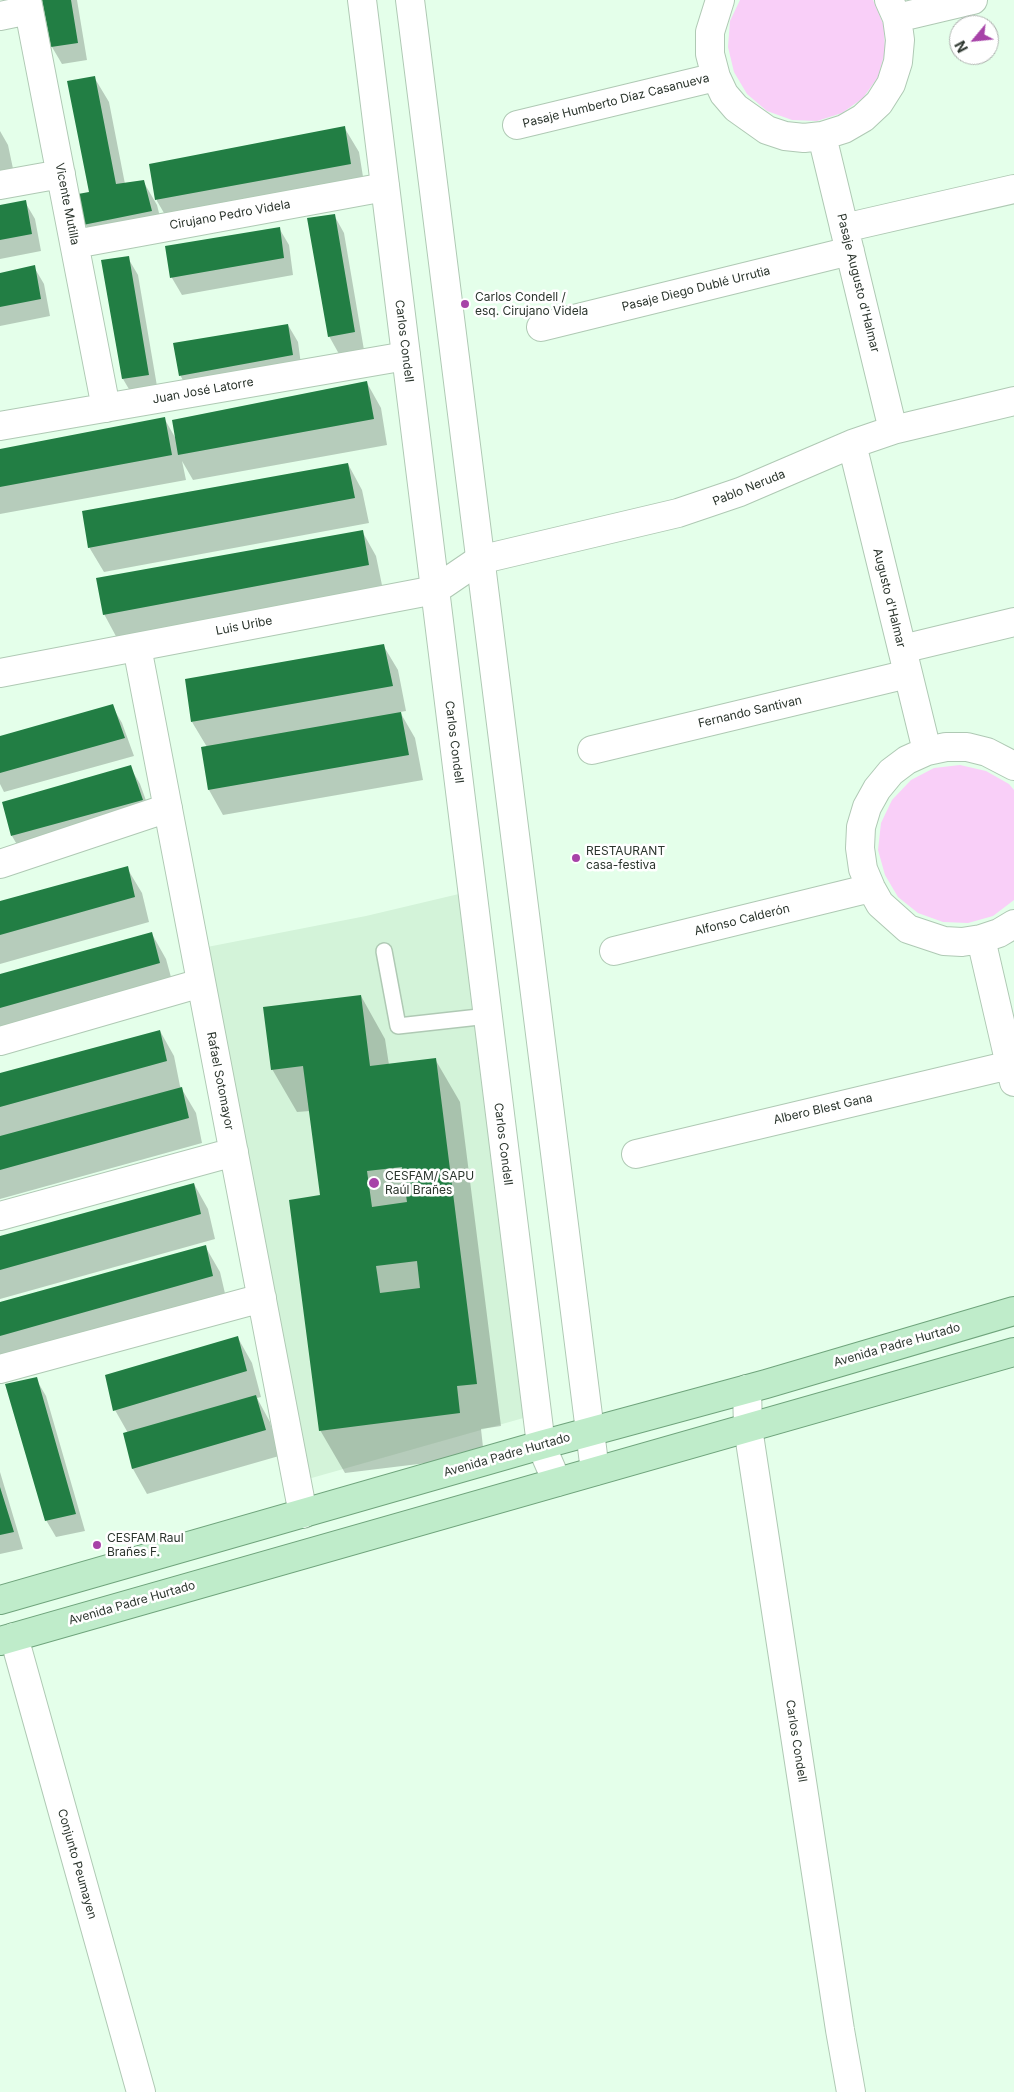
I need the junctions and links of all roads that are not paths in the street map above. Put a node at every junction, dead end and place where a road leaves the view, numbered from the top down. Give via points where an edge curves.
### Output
1 (362, 0) edge
2 (410, 0) edge
3 (720, 0) edge
4 (973, 0) edge
5 (28, 5) edge
6 (893, 9) edge
7 (0, 16) edge
8 (716, 76) junction
9 (517, 125) dead end
10 (822, 136) junction
11 (61, 174) junction
12 (0, 185) edge
13 (385, 187) junction
14 (1014, 188) edge
15 (847, 240) junction
16 (74, 244) junction
17 (541, 327) dead end
18 (406, 356) junction
19 (1014, 401) edge
20 (106, 408) junction
21 (0, 426) edge
22 (893, 430) junction
23 (852, 444) junction
24 (479, 560) junction
25 (435, 590) junction
26 (1014, 622) edge
27 (137, 647) junction
28 (905, 662) junction
29 (0, 673) edge
30 (592, 750) dead end
31 (927, 751) junction
32 (1014, 766) edge
33 (168, 808) junction
34 (0, 864) edge
35 (870, 888) junction
36 (1014, 924) edge
37 (981, 939) junction
38 (384, 951) dead end
39 (614, 951) dead end
40 (202, 983) junction
41 (488, 1016) junction
42 (0, 1042) edge
43 (1010, 1056) edge
44 (234, 1152) junction
45 (636, 1154) dead end
46 (0, 1216) edge
47 (262, 1298) junction
48 (1014, 1311) edge
49 (1014, 1352) edge
50 (0, 1369) edge
51 (747, 1389) junction
52 (748, 1428) junction
53 (589, 1433) junction
54 (541, 1445) junction
55 (595, 1471) junction
56 (557, 1482) junction
57 (303, 1514) junction
58 (0, 1600) edge
59 (7, 1639) edge
60 (141, 2092) edge
61 (852, 2092) edge

1 - 13 street, Carlos Condell
2 - 24 street
3 - 8 street, Pasaje Humberto Díaz Casanueva via 710,32 710,54
4 - 6 street, Pasaje Humberto Díaz Casanueva
5 - 7 street
5 - 11 street, Vicente Mutilla
6 - 10 street, Pasaje Humberto Díaz Casanueva via 900,40 898,62 887,90 863,118 844,130
8 - 9 street, Pasaje Humberto Díaz Casanueva
8 - 10 street, Pasaje Humberto Díaz Casanueva via 724,94 736,108 767,130 785,136
10 - 15 street, Pasaje Augusto d'Halmar
11 - 12 street
11 - 16 street, Vicente Mutilla
13 - 16 street, Cirujano Pedro Videla
13 - 18 street, Carlos Condell
14 - 15 street, Pasaje Diego Dublé Urrutia
15 - 17 street, Pasaje Diego Dublé Urrutia
15 - 22 street, Pasaje Augusto d'Halmar
16 - 20 street, Vicente Mutilla
18 - 20 street, Juan José Latorre
18 - 25 street, Carlos Condell
19 - 22 street, Pablo Neruda
20 - 21 street, Juan José Latorre
22 - 23 street, Pablo Neruda
23 - 24 street, Pablo Neruda via 710,504
23 - 28 street, Augusto d'Halmar
24 - 25 street, Luis Uribe
24 - 53 street
25 - 27 street, Luis Uribe
25 - 41 street, Carlos Condell
26 - 28 street, Fernando Santivan
27 - 29 street, Luis Uribe
27 - 33 street, Rafael Sotomayor
28 - 30 street, Fernando Santivan
28 - 31 street, Augusto d'Halmar
31 - 32 street via 967,747
31 - 35 street via 891,772 867,807 861,827 860,848
33 - 34 street
33 - 40 street, Rafael Sotomayor
35 - 37 street via 880,904 908,929 944,941
35 - 39 street, Alfonso Calderón
36 - 37 street
37 - 43 street
38 - 41 lane via 398,1026
40 - 42 street
40 - 44 street, Rafael Sotomayor
41 - 54 street, Carlos Condell
43 - 45 street, Albero Blest Gana
44 - 46 street
44 - 47 street, Rafael Sotomayor
47 - 50 street
47 - 57 street, Rafael Sotomayor
48 - 51 main road, Avenida Padre Hurtado
49 - 52 main road, Avenida Padre Hurtado
51 - 52 street, Carlos Condell
51 - 53 main road, Avenida Padre Hurtado
52 - 55 main road, Avenida Padre Hurtado
52 - 61 street, Carlos Condell
53 - 54 main road, Avenida Padre Hurtado
53 - 55 street
54 - 56 street, Carlos Condell
54 - 57 main road, Avenida Padre Hurtado
55 - 56 main road, Avenida Padre Hurtado
56 - 59 main road, Avenida Padre Hurtado
57 - 58 main road, Avenida Padre Hurtado
59 - 60 street, Conjunto Peumayen

